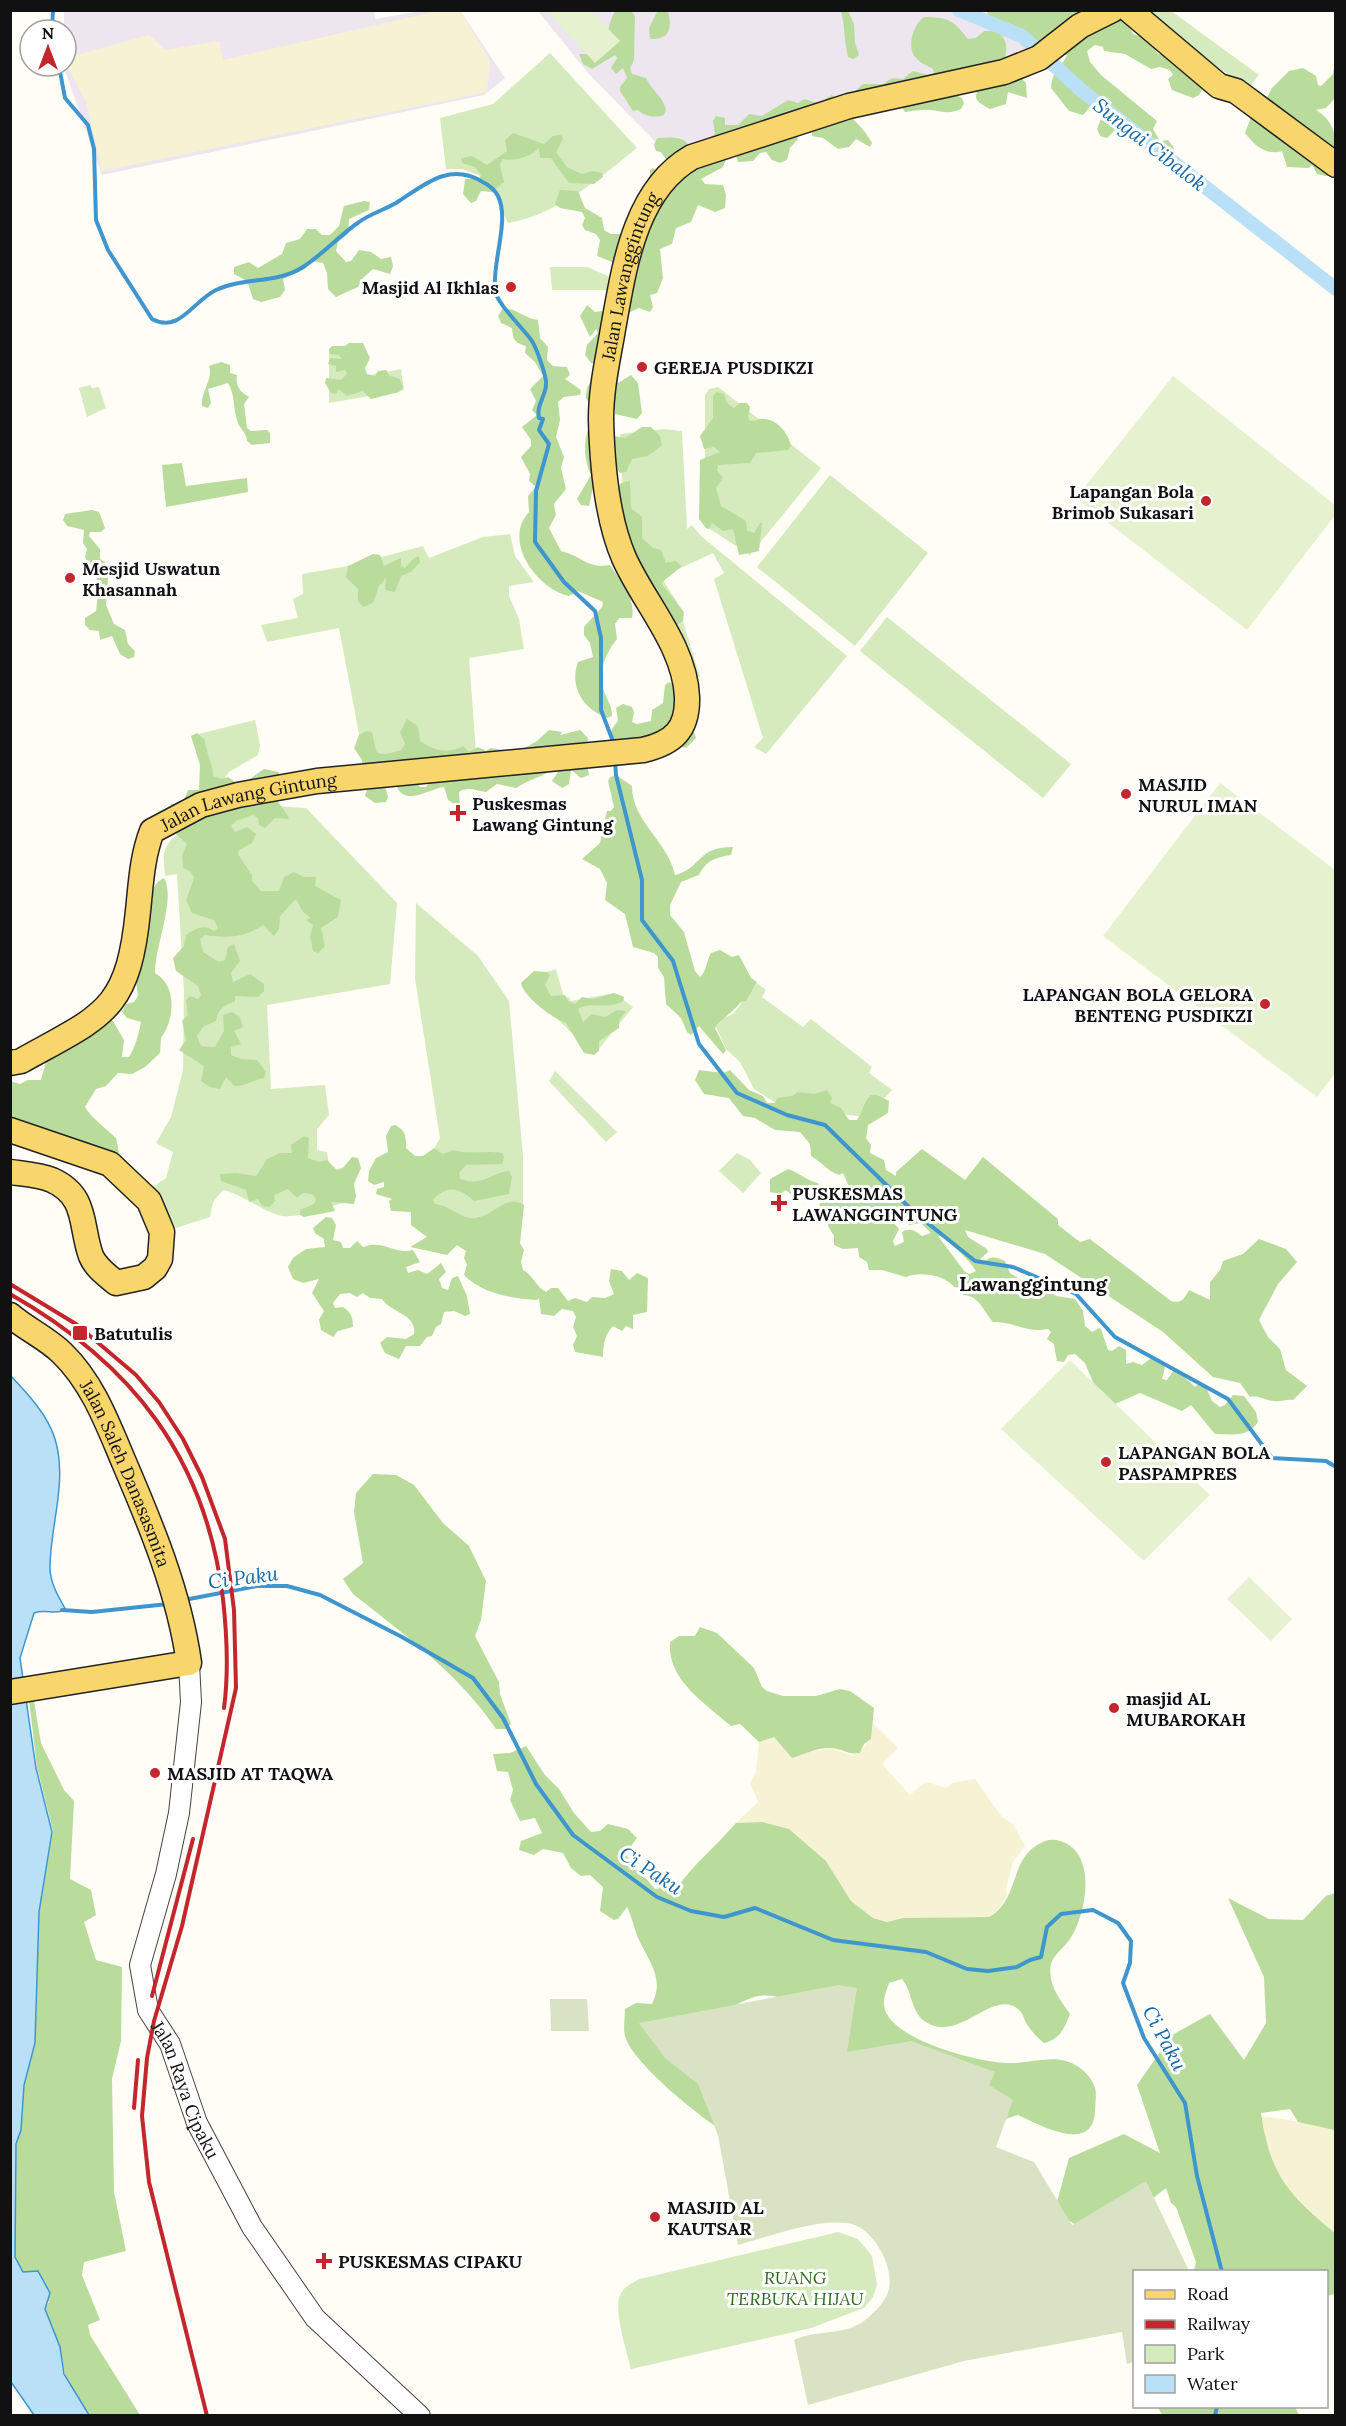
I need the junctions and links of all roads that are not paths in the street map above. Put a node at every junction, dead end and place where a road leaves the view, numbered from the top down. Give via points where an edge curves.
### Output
1 (1112, 10) edge
2 (1130, 10) edge
3 (1083, 18) edge
4 (1219, 86) junction
5 (1335, 165) edge
6 (1335, 183) edge
7 (609, 753) joint
8 (10, 1064) edge
9 (10, 1130) edge
10 (10, 1172) edge
11 (10, 1315) edge
12 (189, 1663) junction
13 (10, 1692) edge
14 (420, 2415) edge

1 - 3 main road, Jalan Lawanggintung
2 - 4 main road
3 - 7 main road, Jalan Lawanggintung via 1045,53 1004,72 849,106 692,157 672,170 644,212 623,275 603,386 601,421 615,532 624,558 681,665 687,699 683,724 666,744
4 - 5 main road via 1236,91
4 - 6 main road via 1227,100
7 - 8 main road, Jalan Lawang Gintung via 317,782 238,795 186,811 152,831 144,852 135,947 118,996 91,1021
9 - 10 main road via 110,1164 149,1201 162,1232 160,1259 155,1268 144,1277 116,1283 103,1274 91,1256 85,1222 72,1192 51,1179
11 - 12 main road, Jalan Saleh Danasasmita via 62,1352 100,1408 169,1576 182,1618
12 - 13 main road
12 - 14 street, Jalan Raya Cipaku via 191,1702 179,1813 140,1965 148,2010 170,2044 198,2123 252,2227 315,2318

